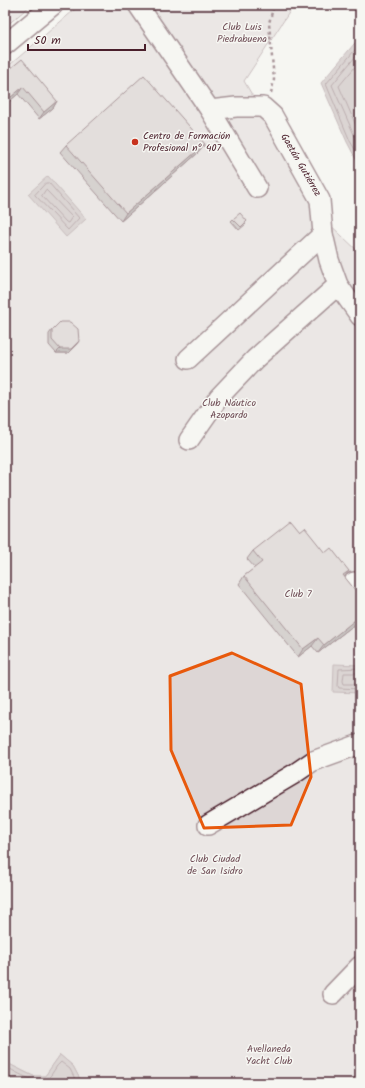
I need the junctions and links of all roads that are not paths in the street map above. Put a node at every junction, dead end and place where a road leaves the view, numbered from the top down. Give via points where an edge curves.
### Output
1 (53, 5) edge
2 (138, 5) edge
3 (5, 45) edge
4 (210, 110) junction
5 (257, 188) dead end
6 (323, 234) junction
7 (349, 292) edge
8 (360, 316) edge
9 (188, 359) dead end
10 (189, 440) dead end
11 (360, 744) edge
12 (208, 825) dead end
13 (360, 966) edge
14 (333, 994) dead end

1 - 3 street
2 - 4 street
4 - 5 street
4 - 6 street, Gaetán Gutiérrez via 263,107 273,116 320,200
6 - 7 street, Gaetán Gutiérrez via 329,260
6 - 9 street
7 - 8 street, Gaetán Gutiérrez
7 - 10 street via 255,359 219,397
11 - 12 street via 313,761
13 - 14 street

